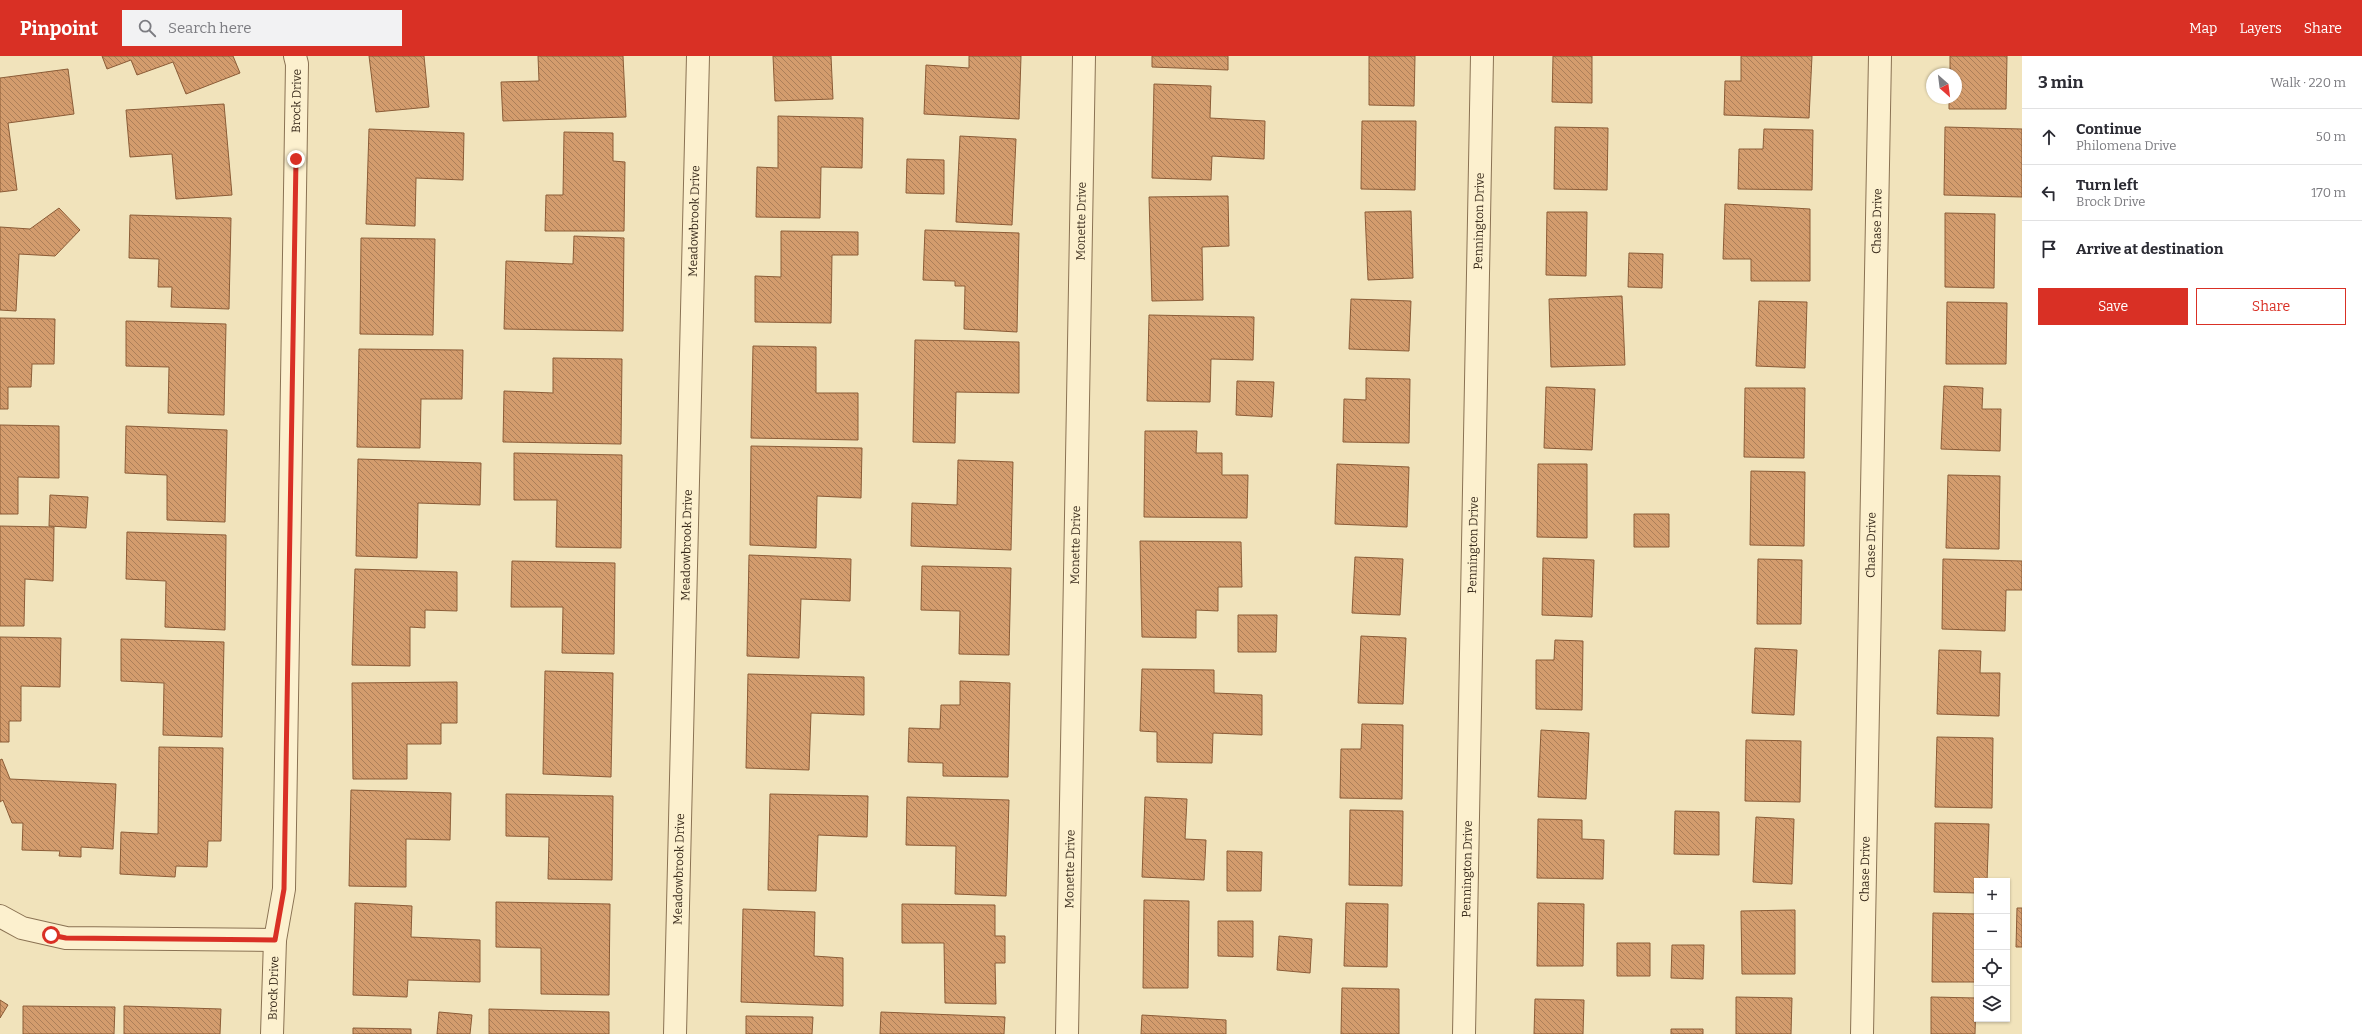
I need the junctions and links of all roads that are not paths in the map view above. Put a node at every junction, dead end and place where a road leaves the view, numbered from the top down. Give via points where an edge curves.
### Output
1 (295, 56) edge
2 (698, 56) edge
3 (1084, 56) edge
4 (1482, 56) edge
5 (1880, 56) edge
6 (0, 916) edge
7 (275, 940) junction
8 (272, 1034) edge
9 (675, 1034) edge
10 (1067, 1034) edge
11 (1464, 1034) edge
12 (1862, 1034) edge

1 - 7 street, Brock Drive via 297,88 284,889
2 - 9 street, Meadowbrook Drive
3 - 10 street, Monette Drive
4 - 11 street, Pennington Drive
5 - 12 street, Chase Drive
6 - 7 street via 22,928 66,938
7 - 8 street, Brock Drive

